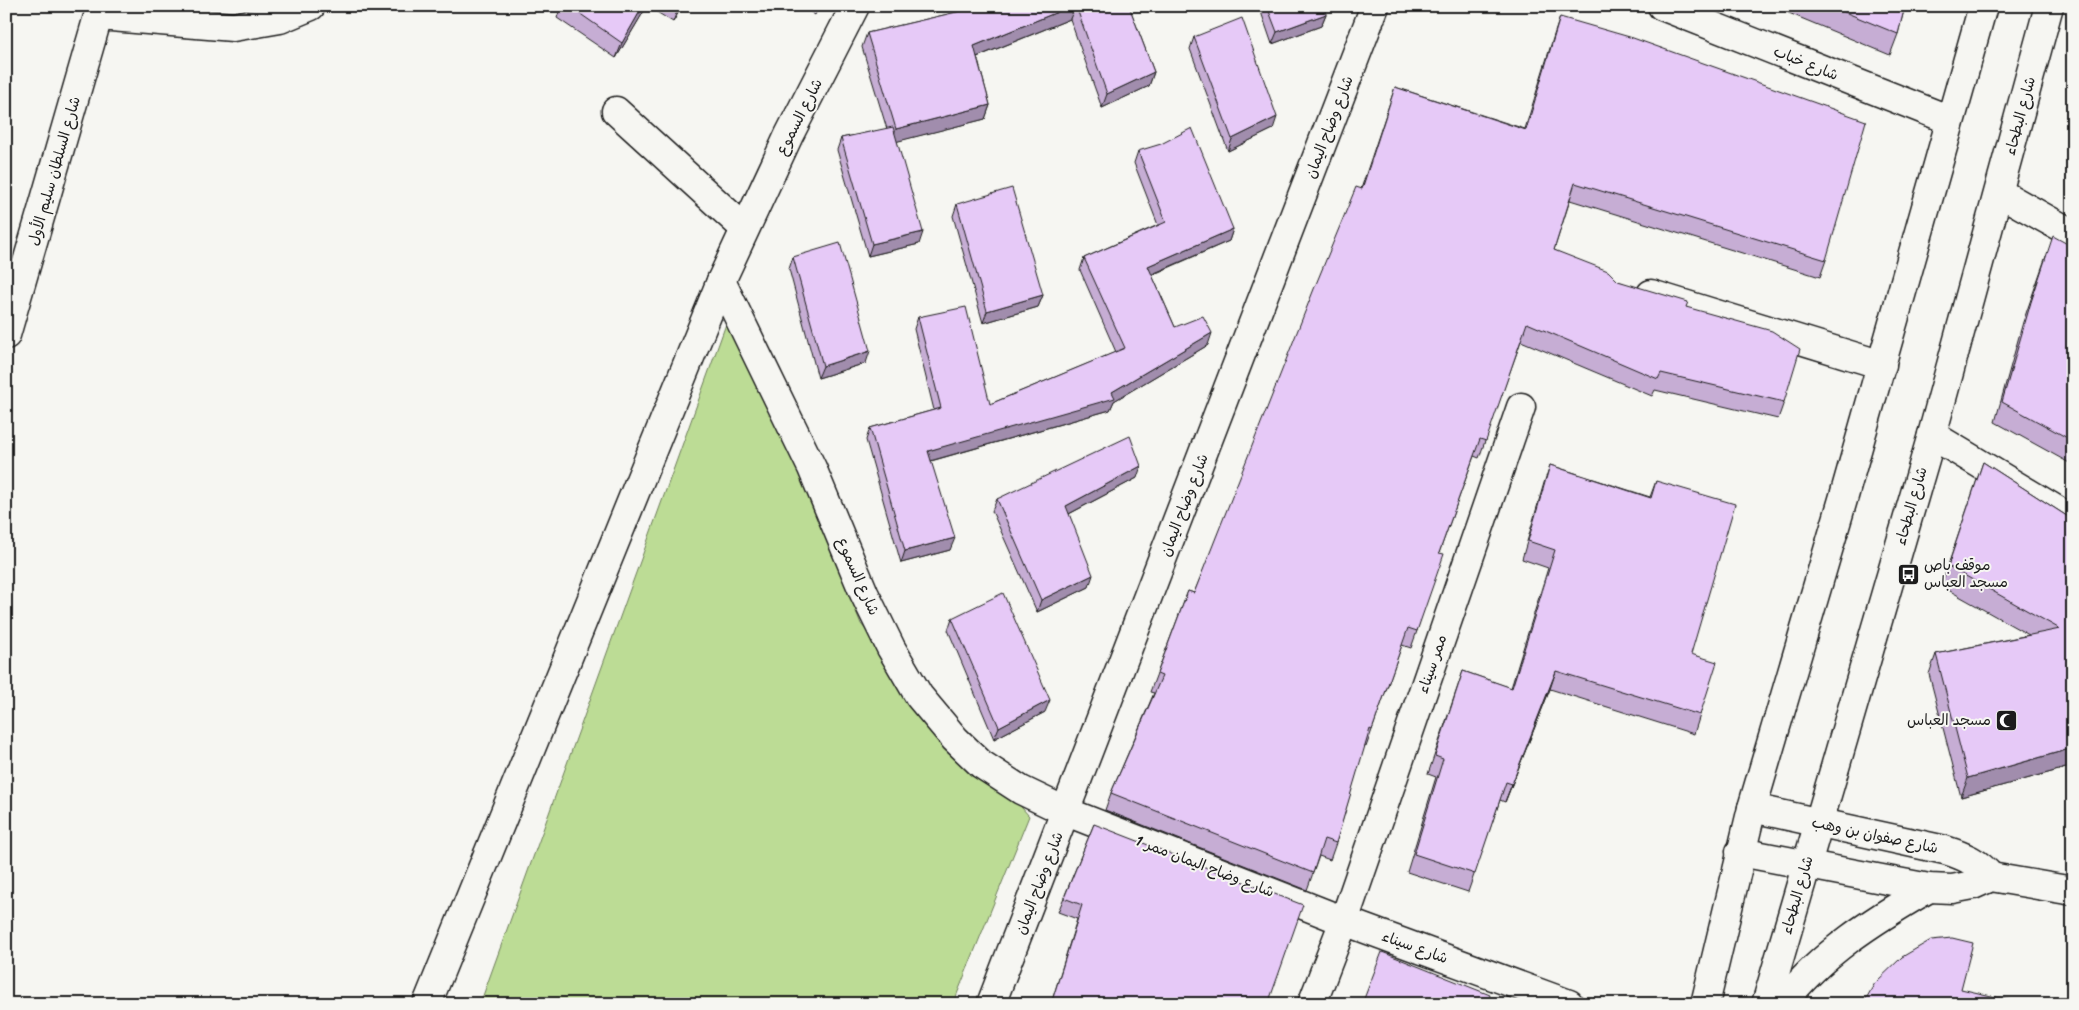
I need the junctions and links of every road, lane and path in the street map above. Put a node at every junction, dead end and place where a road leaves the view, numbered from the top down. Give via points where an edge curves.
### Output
1 (311, 6) edge
2 (855, 6) edge
3 (1375, 6) edge
4 (1662, 6) edge
5 (1983, 6) edge
6 (2049, 6) edge
7 (100, 11) edge
8 (616, 112) dead end
9 (1950, 120) junction
10 (2000, 193) junction
11 (744, 228) junction
12 (2073, 234) edge
13 (721, 281) junction
14 (1625, 286) edge
15 (6, 335) edge
16 (1882, 365) junction
17 (1521, 407) dead end
18 (1932, 435) junction
19 (2073, 520) edge
20 (1752, 808) junction
21 (1067, 812) junction
22 (1818, 824) junction
23 (1740, 852) junction
24 (1805, 866) junction
25 (1991, 877) junction
26 (1929, 888) junction
27 (2073, 891) edge
28 (1344, 921) junction
29 (427, 1004) edge
30 (992, 1004) edge
31 (1312, 1004) edge
32 (1569, 1004) edge
33 (1705, 1004) edge
34 (1766, 1004) edge
35 (1782, 1004) edge

1 - 7 street via 280,19 233,27
2 - 11 street, شارع السموع
3 - 21 street, شارع وضاح اليمان
4 - 9 street, شارع خباب
5 - 9 street
6 - 10 street, شارع البطحاء
7 - 15 street, شارع السلطان سليم الأول
8 - 11 street
9 - 16 street
10 - 12 street
10 - 18 street, شارع البطحاء
11 - 13 street, شارع السموع
13 - 21 street, شارع السموع via 812,468 864,593 919,696 981,764 1021,790
13 - 29 street, شارع السموع
14 - 16 street
16 - 20 street
17 - 28 street, ممر سيناء
18 - 19 street
18 - 22 street, شارع البطحاء
20 - 22 street, شارع صفوان بن وهب
20 - 23 street
21 - 28 street, شارع وضاح اليمان ممر 1
21 - 30 street, شارع وضاح اليمان
22 - 24 street, شارع البطحاء
22 - 25 street, شارع صفوان بن وهب via 1945,850 1973,861
23 - 24 street
23 - 33 street
24 - 26 street
24 - 34 street, شارع البطحاء
25 - 26 street via 1952,889
25 - 27 street
26 - 35 street via 1862,929 1800,980
28 - 31 street
28 - 32 street, شارع سيناء

